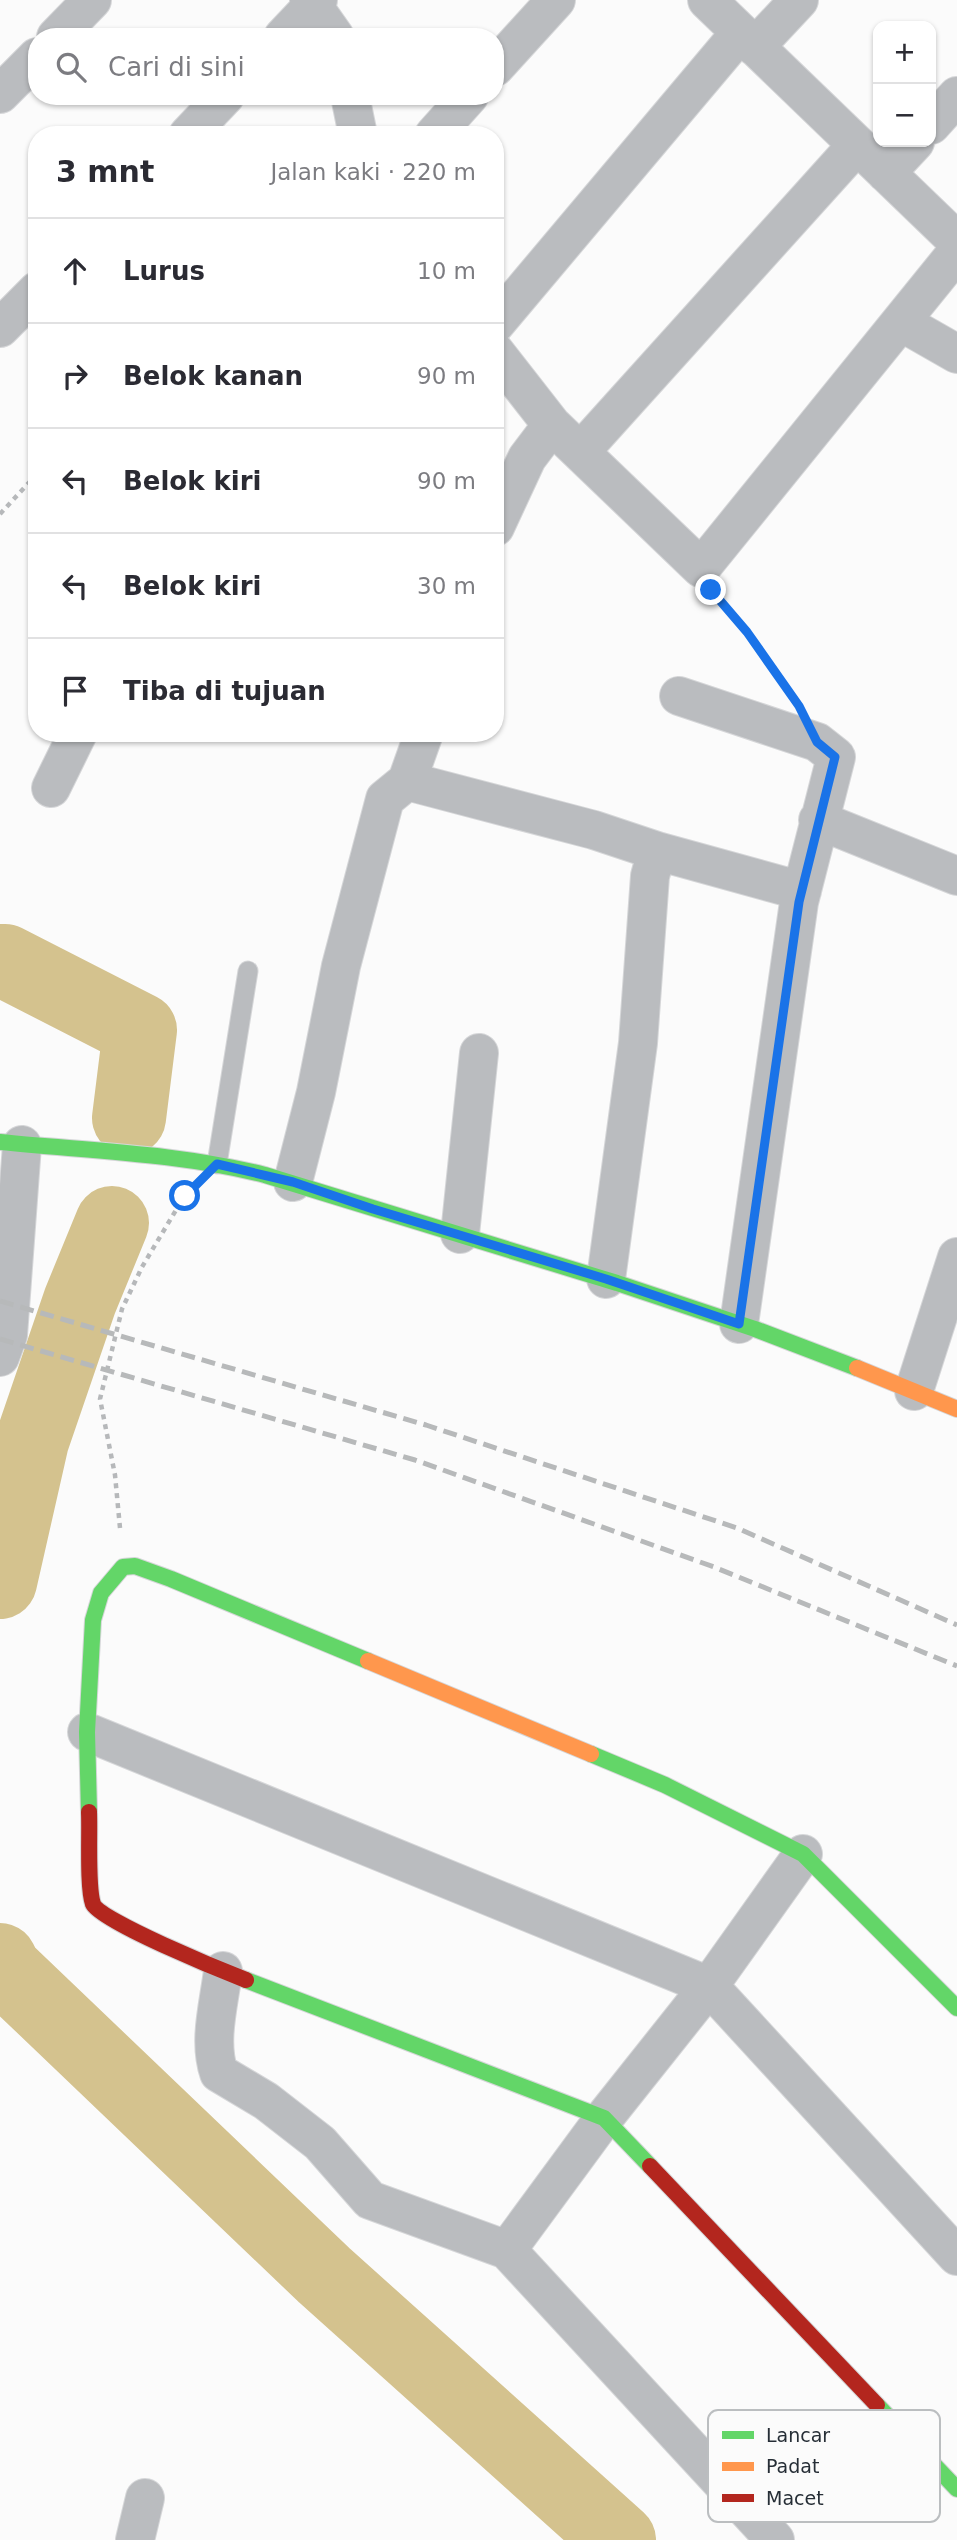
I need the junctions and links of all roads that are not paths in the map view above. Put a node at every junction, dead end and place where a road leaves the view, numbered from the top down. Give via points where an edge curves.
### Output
1 (92, 0) edge
2 (556, 0) edge
3 (707, 0) edge
4 (799, 0) edge
5 (313, 2) edge
6 (65, 28) edge
7 (291, 28) edge
8 (329, 28) edge
9 (747, 40) junction
10 (504, 57) edge
11 (28, 66) edge
12 (0, 94) edge
13 (957, 96) edge
14 (216, 105) edge
15 (352, 105) edge
16 (460, 105) edge
17 (936, 119) edge
18 (197, 126) edge
19 (356, 126) edge
20 (441, 126) edge
21 (857, 145) junction
22 (910, 147) edge
23 (886, 173) junction
24 (957, 241) edge
25 (957, 252) edge
26 (28, 300) edge
27 (504, 314) edge
28 (901, 322) junction
29 (0, 328) edge
30 (957, 354) edge
31 (504, 364) edge
32 (552, 425) junction
33 (581, 451) junction
34 (504, 508) edge
35 (679, 696) dead end
36 (74, 742) edge
37 (421, 742) edge
38 (407, 781) junction
39 (51, 788) dead end
40 (818, 820) junction
41 (657, 851) junction
42 (957, 876) edge
43 (802, 891) junction
44 (248, 971) dead end
45 (479, 1053) dead end
46 (11, 1144) edge
47 (217, 1164) junction
48 (293, 1182) junction
49 (460, 1234) junction
50 (957, 1257) edge
51 (606, 1279) junction
52 (739, 1324) junction
53 (0, 1357) edge
54 (914, 1391) junction
55 (957, 1409) edge
56 (87, 1732) junction
57 (803, 1854) junction
58 (223, 1971) junction
59 (709, 1986) junction
60 (957, 2008) edge
61 (604, 2118) junction
62 (507, 2250) junction
63 (957, 2256) edge
64 (882, 2410) edge
65 (708, 2468) edge
66 (940, 2471) edge
67 (957, 2489) edge
68 (145, 2498) dead end
69 (758, 2522) edge
70 (135, 2540) edge
71 (775, 2540) edge

1 - 6 street
2 - 10 street
3 - 9 street
4 - 9 street
5 - 7 street
5 - 8 street
9 - 21 street
9 - 27 street
11 - 12 street
13 - 17 street
14 - 18 street
15 - 19 street
16 - 20 street
21 - 23 street
21 - 33 street
22 - 23 street
23 - 24 street
25 - 28 street
26 - 29 street
28 - 30 street
28 - 33 street via 701,568
31 - 32 street
32 - 33 street
32 - 34 street via 527,458
35 - 40 street via 817,742 835,757
36 - 39 street
37 - 38 street
38 - 41 street
38 - 48 street via 385,799 341,966
40 - 42 street
40 - 43 street
41 - 43 street
41 - 51 street via 650,877 638,1043
43 - 52 street
44 - 47 lane
45 - 49 street
46 - 47 street
46 - 53 street via 8,1335
47 - 48 street
48 - 49 street
49 - 51 street
50 - 54 street
51 - 52 street
52 - 54 street
54 - 55 street
56 - 57 street via 93,1620 101,1593 123,1567 135,1566 653,1780
56 - 58 street via 93,1903 123,1925
56 - 59 street
57 - 59 street
57 - 60 street
58 - 61 street
58 - 62 street via 214,2041 219,2073 266,2101 320,2143 370,2200
59 - 61 street
59 - 63 street
61 - 62 street
61 - 64 street
62 - 65 street
66 - 67 street
68 - 70 street
69 - 71 street

